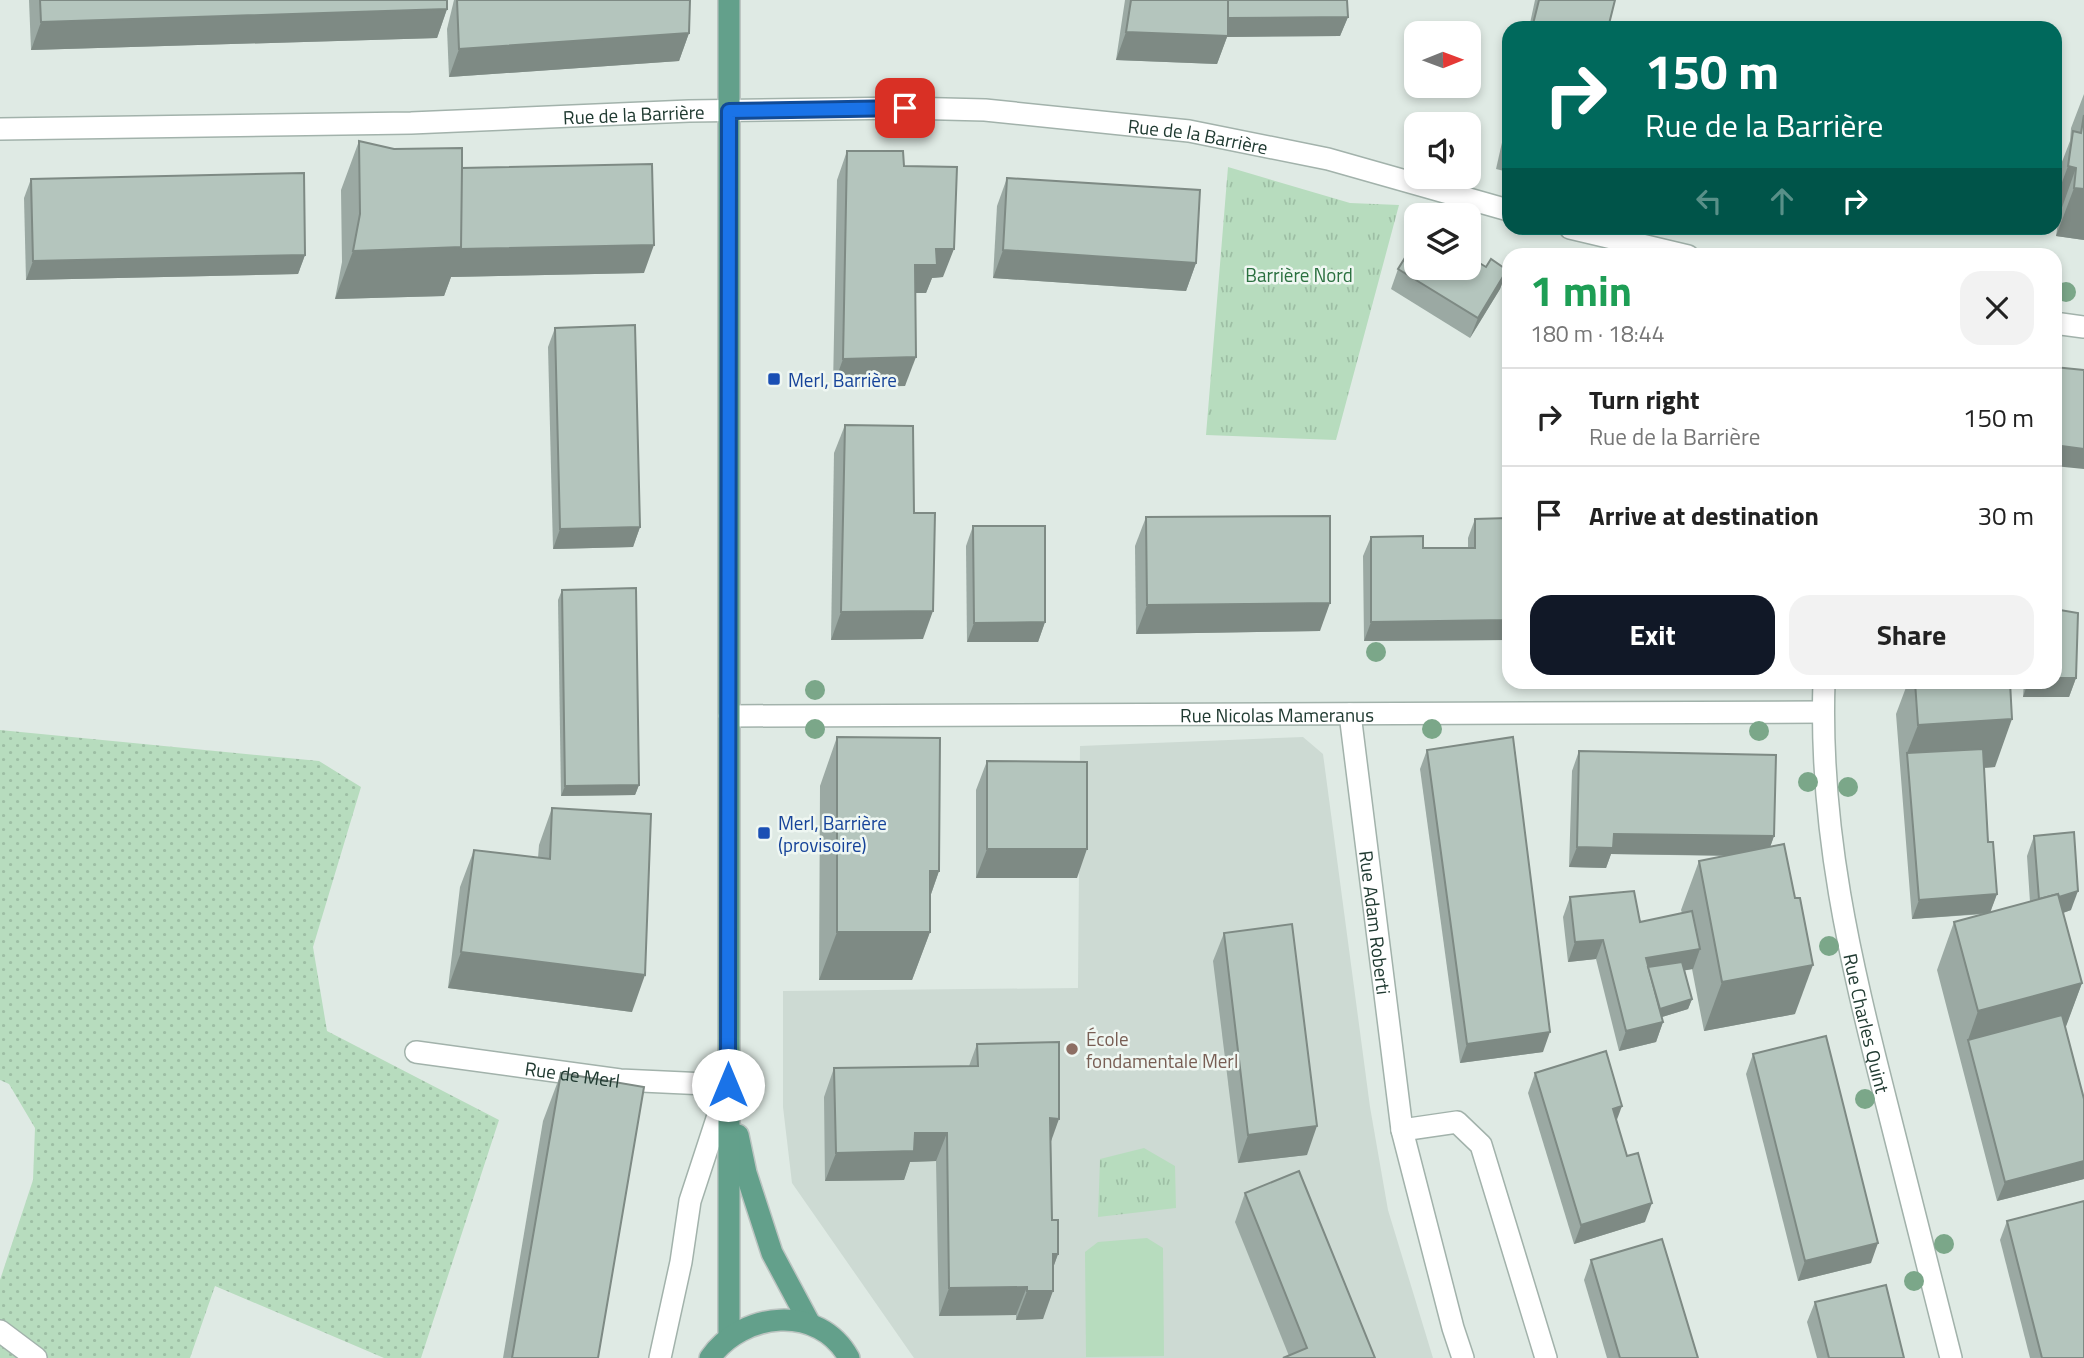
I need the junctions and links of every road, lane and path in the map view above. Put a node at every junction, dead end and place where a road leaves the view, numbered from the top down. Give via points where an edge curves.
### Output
1 (729, 0) edge
2 (729, 111) junction
3 (0, 129) edge
4 (1502, 208) edge
5 (1600, 235) edge
6 (1654, 248) edge
7 (2062, 324) edge
8 (2084, 327) edge
9 (1825, 689) edge
10 (1824, 712) junction
11 (1350, 714) junction
12 (729, 716) junction
13 (416, 1052) dead end
14 (728, 1085) junction
15 (1402, 1129) junction
16 (810, 1324) junction
17 (0, 1331) edge
18 (729, 1336) junction
19 (36, 1358) edge
20 (660, 1358) edge
21 (709, 1358) edge
22 (849, 1358) edge
23 (1463, 1358) edge
24 (1546, 1358) edge
25 (1951, 1358) edge

1 - 2 main road
2 - 3 street, Rue de la Barrière via 411,123
2 - 4 street, Rue de la Barrière via 985,110 1189,131 1328,159
2 - 12 main road
5 - 6 street
7 - 8 street
9 - 10 street, Rue Charles Quint
10 - 11 street, Rue Nicolas Mameranus
10 - 25 street, Rue Charles Quint via 1835,879 1849,955
11 - 12 street, Rue Nicolas Mameranus
11 - 15 street, Rue Adam Roberti
12 - 14 main road
13 - 14 street, Rue de Merl via 620,1080
14 - 16 main road via 746,1173 772,1253
14 - 18 main road
14 - 20 street via 690,1201
15 - 23 street, Rue Adam Roberti
15 - 24 street via 1457,1122 1481,1146
16 - 18 main road via 782,1319 754,1323
16 - 22 main road via 830,1335
17 - 19 street
18 - 21 main road

